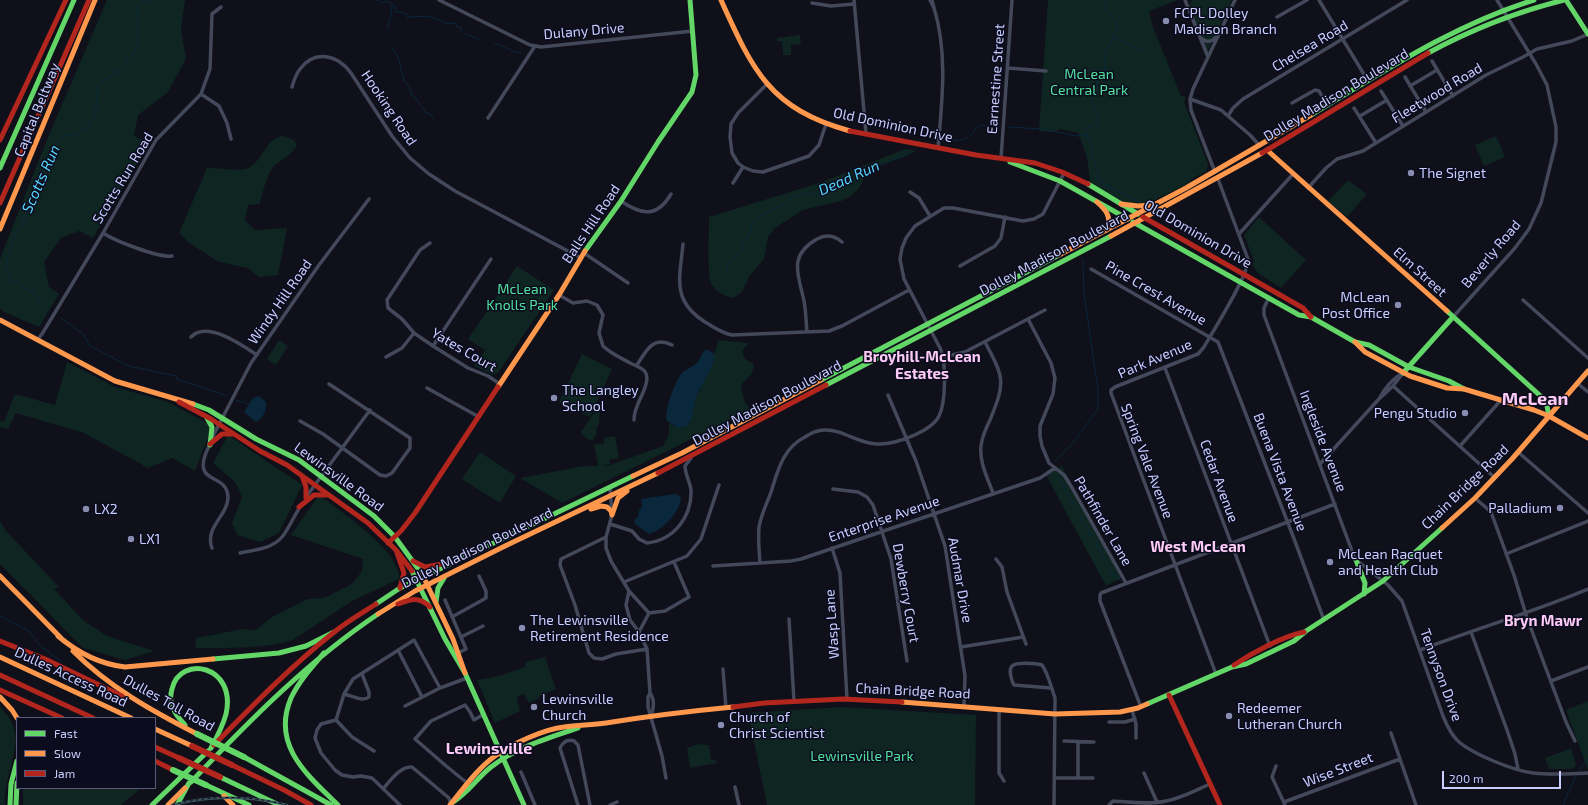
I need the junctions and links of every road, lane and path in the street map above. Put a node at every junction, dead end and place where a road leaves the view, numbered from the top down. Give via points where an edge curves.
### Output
1 (66, 0) edge
2 (74, 0) edge
3 (89, 0) edge
4 (95, 0) edge
5 (439, 0) edge
6 (690, 0) edge
7 (721, 0) edge
8 (931, 0) edge
9 (1012, 0) edge
10 (1185, 0) edge
11 (1235, 0) edge
12 (1307, 0) edge
13 (1319, 0) edge
14 (1407, 0) edge
15 (1497, 0) edge
16 (1534, 0) edge
17 (1565, 0) edge
18 (854, 2) edge
19 (812, 4) dead end
20 (221, 7) dead end
21 (1503, 10) junction
22 (1277, 16) dead end
23 (1507, 16) junction
24 (693, 31) junction
25 (1588, 34) edge
26 (1199, 37) junction
27 (1217, 37) junction
28 (1342, 39) junction
29 (535, 46) junction
30 (1530, 53) junction
31 (1208, 57) junction
32 (1432, 61) dead end
33 (1008, 68) junction
34 (1437, 70) junction
35 (1046, 71) dead end
36 (1405, 77) dead end
37 (1368, 81) junction
38 (767, 84) junction
39 (1410, 86) junction
40 (292, 87) dead end
41 (1382, 91) dead end
42 (201, 94) junction
43 (1453, 96) junction
44 (1190, 99) junction
45 (1387, 100) junction
46 (1292, 103) dead end
47 (1327, 106) junction
48 (1354, 108) dead end
49 (1426, 112) junction
50 (1228, 116) junction
51 (1360, 116) junction
52 (488, 118) dead end
53 (826, 124) junction
54 (1403, 126) junction
55 (866, 134) junction
56 (231, 139) dead end
57 (0, 140) edge
58 (1376, 143) junction
59 (1260, 146) junction
60 (938, 148) junction
61 (1267, 150) junction
62 (1001, 159) junction
63 (743, 167) junction
64 (1224, 167) junction
65 (0, 168) edge
66 (1215, 172) junction
67 (1064, 173) junction
68 (1293, 174) junction
69 (1218, 179) junction
70 (1060, 181) junction
71 (734, 183) dead end
72 (1202, 187) junction
73 (1308, 188) junction
74 (910, 192) dead end
75 (671, 194) dead end
76 (369, 199) dead end
77 (621, 201) junction
78 (12, 202) junction
79 (1098, 202) junction
80 (0, 203) edge
81 (1121, 204) junction
82 (1155, 204) junction
83 (1161, 210) junction
84 (1138, 214) junction
85 (930, 216) junction
86 (1004, 217) junction
87 (1145, 218) junction
88 (1128, 219) junction
89 (1135, 223) junction
90 (1158, 225) junction
91 (0, 229) edge
92 (1107, 230) junction
93 (103, 233) junction
94 (0, 234) edge
95 (1238, 234) junction
96 (842, 242) dead end
97 (430, 243) dead end
98 (683, 244) dead end
99 (172, 256) dead end
100 (582, 256) junction
101 (491, 259) dead end
102 (960, 266) dead end
103 (1091, 269) dead end
104 (1244, 274) junction
105 (628, 282) dead end
106 (1241, 282) junction
107 (909, 290) junction
108 (559, 295) junction
109 (1269, 297) junction
110 (1523, 300) dead end
111 (1045, 310) dead end
112 (1311, 317) junction
113 (1453, 317) junction
114 (1028, 319) junction
115 (0, 320) edge
116 (927, 324) junction
117 (931, 331) junction
118 (807, 332) junction
119 (414, 333) junction
120 (1210, 336) junction
121 (191, 337) dead end
122 (38, 339) junction
123 (985, 342) junction
124 (1355, 342) junction
125 (672, 345) dead end
126 (433, 346) junction
127 (257, 355) junction
128 (386, 357) dead end
129 (943, 357) junction
130 (1588, 358) edge
131 (637, 365) junction
132 (1409, 367) junction
133 (1165, 368) junction
134 (1588, 371) edge
135 (1403, 373) junction
136 (1577, 383) junction
137 (329, 384) dead end
138 (500, 384) junction
139 (1394, 386) junction
140 (427, 388) dead end
141 (1464, 389) junction
142 (1111, 391) joint
143 (1588, 392) edge
144 (888, 395) dead end
145 (171, 398) junction
146 (1378, 400) junction
147 (1500, 400) junction
148 (370, 410) junction
149 (201, 414) junction
150 (479, 416) junction
151 (1549, 416) junction
152 (634, 420) dead end
153 (221, 421) junction
154 (300, 421) dead end
155 (239, 436) junction
156 (906, 438) junction
157 (1588, 438) edge
158 (210, 445) junction
159 (1460, 446) junction
160 (342, 448) junction
161 (1518, 452) junction
162 (696, 454) junction
163 (1320, 464) junction
164 (1055, 468) junction
165 (301, 475) junction
166 (320, 477) junction
167 (1494, 477) junction
168 (648, 478) junction
169 (315, 485) junction
170 (719, 485) dead end
171 (610, 487) junction
172 (833, 489) dead end
173 (993, 493) junction
174 (330, 496) junction
175 (611, 496) junction
176 (306, 498) junction
177 (1475, 498) junction
178 (1335, 504) junction
179 (299, 507) junction
180 (1588, 513) edge
181 (934, 514) junction
182 (571, 515) junction
183 (612, 515) junction
184 (1588, 521) edge
185 (1288, 522) junction
186 (610, 524) junction
187 (882, 531) junction
188 (395, 537) junction
189 (606, 538) junction
190 (388, 543) junction
191 (1231, 543) junction
192 (212, 548) dead end
193 (832, 548) junction
194 (396, 550) junction
195 (240, 553) dead end
196 (1506, 554) junction
197 (996, 559) dead end
198 (1356, 560) junction
199 (414, 561) junction
200 (454, 561) junction
201 (674, 562) junction
202 (760, 563) junction
203 (1175, 565) junction
204 (713, 566) dead end
205 (447, 575) junction
206 (0, 576) edge
207 (424, 576) junction
208 (479, 576) dead end
209 (418, 579) junction
210 (1383, 581) junction
211 (624, 582) junction
212 (1126, 583) junction
213 (428, 584) junction
214 (400, 588) junction
215 (422, 588) junction
216 (1588, 589) edge
217 (628, 591) junction
218 (1364, 594) junction
219 (444, 600) dead end
220 (436, 602) junction
221 (430, 607) junction
222 (385, 609) junction
223 (649, 613) junction
224 (1526, 613) junction
225 (452, 617) junction
226 (789, 619) dead end
227 (1324, 620) junction
228 (483, 626) dead end
229 (1306, 631) junction
230 (334, 632) junction
231 (639, 632) junction
232 (1470, 632) junction
233 (58, 636) junction
234 (460, 637) junction
235 (1023, 637) junction
236 (0, 640) edge
237 (1026, 644) dead end
238 (1270, 646) junction
239 (960, 647) junction
240 (647, 649) junction
241 (398, 650) junction
242 (1420, 650) junction
243 (324, 653) junction
244 (458, 653) junction
245 (0, 657) edge
246 (907, 661) dead end
247 (1232, 667) junction
248 (1588, 667) edge
249 (723, 669) dead end
250 (362, 674) junction
251 (1216, 674) junction
252 (0, 675) edge
253 (466, 675) junction
254 (1551, 681) junction
255 (440, 688) junction
256 (1051, 688) junction
257 (0, 690) edge
258 (344, 694) junction
259 (1169, 695) junction
260 (422, 697) junction
261 (0, 698) edge
262 (847, 699) junction
263 (794, 701) junction
264 (404, 706) dead end
265 (964, 706) junction
266 (1141, 707) junction
267 (726, 708) junction
268 (1000, 709) junction
269 (150, 710) junction
270 (1132, 710) junction
271 (484, 714) junction
272 (1055, 714) junction
273 (651, 716) junction
274 (16, 717) edge
275 (60, 717) edge
276 (91, 717) edge
277 (129, 717) edge
278 (1135, 719) junction
279 (336, 720) junction
280 (1109, 722) dead end
281 (585, 726) junction
282 (156, 729) edge
283 (564, 732) junction
284 (196, 733) junction
285 (1391, 733) dead end
286 (1136, 738) dead end
287 (567, 741) junction
288 (1064, 741) dead end
289 (1575, 741) dead end
290 (1078, 742) junction
291 (1094, 742) dead end
292 (156, 747) edge
293 (211, 748) junction
294 (374, 751) dead end
295 (501, 751) junction
296 (504, 758) junction
297 (1400, 759) junction
298 (156, 762) edge
299 (16, 765) edge
300 (1276, 766) dead end
301 (1518, 769) junction
302 (521, 772) dead end
303 (1144, 773) dead end
304 (1588, 774) edge
305 (666, 778) dead end
306 (1054, 778) junction
307 (1078, 778) junction
308 (1093, 778) dead end
309 (1004, 781) dead end
310 (467, 783) junction
311 (189, 784) junction
312 (1210, 784) junction
313 (209, 786) junction
314 (735, 786) dead end
315 (17, 789) edge
316 (383, 789) junction
317 (617, 802) dead end
318 (1157, 802) junction
319 (1284, 804) edge
320 (10, 805) edge
321 (16, 805) edge
322 (152, 805) edge
323 (168, 805) edge
324 (177, 805) edge
325 (233, 805) edge
326 (249, 805) edge
327 (279, 805) edge
328 (311, 805) edge
329 (330, 805) edge
330 (338, 805) edge
331 (400, 805) edge
332 (450, 805) edge
333 (524, 805) edge
334 (535, 805) edge
335 (578, 805) edge
336 (590, 805) edge
337 (610, 805) edge
338 (739, 805) edge
339 (1054, 805) edge
340 (1109, 805) edge
341 (1220, 805) edge
342 (1416, 805) edge

1 - 57 main road, Capital Beltway
2 - 65 main road
3 - 80 main road
4 - 78 main road, Capital Beltway
5 - 29 street, Dulany Drive
6 - 24 main road, Balls Hill Road
7 - 38 main road, Old Dominion Drive via 750,59
8 - 60 street via 943,55
9 - 33 street, Earnestine Street
10 - 26 street
11 - 27 street
12 - 22 street
13 - 28 street
14 - 28 street, Chelsea Road
15 - 21 street, Beverly Road
16 - 21 main road, Dolley Madison Boulevard
17 - 23 main road, Dolley Madison Boulevard
17 - 25 main road
18 - 19 street via 831,6
18 - 55 street
20 - 42 street, Scotts Run Road via 212,14 210,69
21 - 23 street, Beverly Road
21 - 37 main road, Dolley Madison Boulevard via 1448,33
23 - 30 street, Beverly Road
23 - 61 main road, Dolley Madison Boulevard via 1438,47
24 - 29 street, Dulany Drive via 567,45
24 - 77 main road, Balls Hill Road via 696,75 693,88
25 - 30 street, Fleetwood Road
26 - 27 street via 1208,42
26 - 31 street
27 - 31 street
28 - 37 street
28 - 50 street, Chelsea Road via 1243,99
29 - 52 street
30 - 43 street, Fleetwood Road via 1486,75
30 - 113 street, Beverly Road via 1547,85 1557,130 1556,146 1542,199 1521,241
31 - 44 street
32 - 34 street
33 - 35 street
33 - 62 street, Earnestine Street
34 - 39 street
34 - 43 street
36 - 39 street
37 - 47 main road, Dolley Madison Boulevard
38 - 53 main road, Old Dominion Drive via 789,105
38 - 63 street via 738,112 731,124 732,153
39 - 49 street
40 - 100 street, Hooking Road via 299,70 312,59 323,57 339,60 351,73 392,136 420,167 455,191
41 - 45 street
42 - 56 street via 219,106 227,122
42 - 93 street, Scotts Run Road via 156,140
43 - 49 street, Fleetwood Road
44 - 50 street via 1216,108
44 - 66 street via 1191,110
45 - 51 street
45 - 54 street
46 - 47 street via 1315,90 1319,91
47 - 59 main road, Dolley Madison Boulevard
48 - 51 street
49 - 54 street, Fleetwood Road
50 - 59 street
51 - 58 street
53 - 55 main road, Old Dominion Drive
53 - 63 street via 819,144 809,156 763,172
54 - 58 street, Fleetwood Road
55 - 60 main road, Old Dominion Drive
58 - 73 street, Fleetwood Road via 1360,152 1337,159
59 - 64 main road, Dolley Madison Boulevard
60 - 62 main road, Old Dominion Drive
61 - 68 main road, Elm Street
61 - 69 main road, Dolley Madison Boulevard
62 - 67 main road, Old Dominion Drive via 1030,162
62 - 70 main road, Old Dominion Drive
63 - 71 street
64 - 66 main road, Dolley Madison Boulevard
64 - 69 main road via 1218,174
66 - 72 main road
66 - 82 main road, Dolley Madison Boulevard
67 - 70 street
67 - 81 main road, Old Dominion Drive
68 - 73 main road, Elm Street
68 - 95 street
69 - 72 main road, Dolley Madison Boulevard
69 - 95 street
70 - 79 main road, Old Dominion Drive
70 - 86 street via 1039,217 1026,221
72 - 83 main road, Dolley Madison Boulevard
73 - 113 main road, Elm Street
74 - 85 street via 919,198
75 - 77 street via 663,206 650,212 636,210
76 - 127 street, Windy Hill Road via 319,265
77 - 100 main road, Balls Hill Road
78 - 91 main road, Capital Beltway
78 - 94 main road
79 - 88 main road, Old Dominion Drive
79 - 92 main road via 1110,216
81 - 82 main road
81 - 84 main road, Old Dominion Drive
82 - 84 main road, Dolley Madison Boulevard
83 - 87 main road, Dolley Madison Boulevard
83 - 90 main road via 1157,218
84 - 87 main road, Old Dominion Drive
84 - 88 main road, Dolley Madison Boulevard
85 - 86 street via 941,209 950,208
85 - 107 street via 912,228 902,248 901,267
86 - 102 street via 1001,238 995,246
87 - 89 main road, Dolley Madison Boulevard
87 - 90 main road, Old Dominion Drive
88 - 89 main road, Old Dominion Drive
88 - 92 main road, Dolley Madison Boulevard
89 - 106 main road, Old Dominion Drive
89 - 117 main road, Dolley Madison Boulevard
90 - 104 main road, Old Dominion Drive
92 - 116 main road, Dolley Madison Boulevard
93 - 99 street via 159,256
93 - 122 street, Scotts Run Road
95 - 104 street via 1248,261
96 - 118 street via 829,236 821,237 804,250 799,259 797,276 805,302
97 - 119 street, Yates Court via 420,250 386,303
98 - 118 street via 680,289 684,302 696,316 720,331 732,335
100 - 105 street
100 - 108 main road, Balls Hill Road
101 - 126 street
103 - 120 street, Pine Crest Avenue
104 - 106 street
104 - 112 main road, Old Dominion Drive via 1303,308
106 - 109 main road, Old Dominion Drive
106 - 120 street, Park Avenue
107 - 116 street
107 - 118 street via 834,329
108 - 131 street via 573,303 587,301 597,305 603,315 599,333 603,346
108 - 138 main road, Balls Hill Road
109 - 112 main road, Old Dominion Drive via 1299,315
109 - 163 street, Ingleside Avenue via 1264,315
110 - 130 street
111 - 114 street
112 - 124 main road, Old Dominion Drive
113 - 132 main road, Beverly Road
113 - 151 main road, Elm Street via 1546,401
114 - 123 street
114 - 164 street, Pathfinder Lane via 1054,372 1054,390 1040,430 1044,451 1049,463
115 - 122 main road, Lewinsville Road
116 - 117 street
116 - 171 main road, Dolley Madison Boulevard via 682,453
117 - 129 street
117 - 162 main road, Dolley Madison Boulevard
119 - 126 street, Yates Court
119 - 128 street via 402,348
120 - 133 street, Park Avenue via 1197,355
120 - 185 street, Buena Vista Avenue via 1221,347
121 - 127 street via 200,332 214,333 233,339
122 - 145 main road, Lewinsville Road via 115,381
123 - 129 street via 965,352
123 - 173 street via 1001,378 999,398 981,446 982,460
124 - 132 main road, Old Dominion Drive via 1369,345
124 - 135 main road, Old Dominion Drive via 1365,352
125 - 131 street via 662,341 655,343 649,347
126 - 138 street, Yates Court
127 - 153 street, Windy Hill Road
129 - 156 street via 941,411 928,428
131 - 152 street via 645,372 647,379 644,392 635,409
132 - 135 main road, Beverly Road
132 - 141 main road, Old Dominion Drive via 1450,381
133 - 142 street, Park Avenue via 1115,387
133 - 191 street, Cedar Avenue
134 - 136 main road, Chain Bridge Road
135 - 139 street, Beverly Road
135 - 141 main road, Old Dominion Drive via 1447,388
135 - 146 street, Beverly Road via 1396,376
136 - 143 street
136 - 151 main road, Chain Bridge Road
137 - 148 street
138 - 150 main road, Balls Hill Road
139 - 146 street, Beverly Road
139 - 159 street
140 - 150 street
141 - 147 main road, Old Dominion Drive
142 - 203 street, Spring Vale Avenue
144 - 156 street, Audmar Drive
145 - 149 main road, Lewinsville Road
145 - 153 main road, Lewinsville Road via 197,405
146 - 163 street, Beverly Road
147 - 151 main road, Old Dominion Drive
147 - 159 street
148 - 160 street
148 - 160 street via 410,438 410,448 392,473 380,475
149 - 153 main road, Lewinsville Road
149 - 158 main road via 210,420 212,426
150 - 188 main road, Balls Hill Road via 416,513
151 - 157 main road, Old Dominion Drive
151 - 161 main road, Chain Bridge Road
153 - 155 main road, Lewinsville Road
153 - 158 street, Windy Hill Road
153 - 166 main road, Lewinsville Road via 292,457
154 - 160 street via 324,434
155 - 158 main road via 223,433
155 - 165 main road, Lewinsville Road
156 - 181 street, Audmar Drive
156 - 202 street via 876,444 825,430 812,433 791,446 781,462 761,520
158 - 192 street, Windy Hill Road via 203,458 204,468 207,474 224,486 228,497 226,506 210,535
159 - 167 street
160 - 166 street
161 - 167 main road, Chain Bridge Road
161 - 180 street
162 - 168 main road, Dolley Madison Boulevard
162 - 186 street via 685,466 690,484 690,499 683,521 676,531 647,543 632,531
163 - 178 street, Ingleside Avenue
164 - 173 street, Enterprise Avenue via 1046,475
164 - 212 street, Pathfinder Lane via 1064,475
165 - 169 main road, Lewinsville Road
165 - 176 main road via 306,487
166 - 169 street
166 - 188 main road, Lewinsville Road via 374,516
167 - 177 main road, Chain Bridge Road
168 - 175 main road, Dolley Madison Boulevard
168 - 183 main road via 620,496
169 - 174 main road, Lewinsville Road
169 - 176 street
170 - 201 street via 701,539 687,556
171 - 175 street
171 - 200 main road, Dolley Madison Boulevard
172 - 187 street, Dewberry Court via 853,491 867,497 873,505
173 - 181 street, Enterprise Avenue
174 - 179 main road via 314,495
174 - 190 main road, Lewinsville Road via 368,523
175 - 182 main road, Dolley Madison Boulevard
175 - 183 street
176 - 179 street
177 - 196 street via 1491,512
177 - 210 main road, Chain Bridge Road
178 - 185 street
178 - 198 street, Ingleside Avenue
179 - 195 street via 277,542 268,547
181 - 187 street, Enterprise Avenue
181 - 239 street, Audmar Drive via 945,546
182 - 183 main road via 601,505 609,507
182 - 205 main road, Dolley Madison Boulevard
183 - 186 street
184 - 196 street
185 - 191 street
185 - 227 street, Buena Vista Avenue
186 - 189 street
187 - 193 street, Enterprise Avenue
187 - 246 street, Dewberry Court via 891,559
188 - 190 main road, Balls Hill Road
188 - 199 main road, Lewinsville Road
189 - 211 street via 607,554
189 - 240 street via 561,559 560,566 589,653 594,658 602,659
190 - 194 main road, Lewinsville Road
191 - 203 street
191 - 238 street, Cedar Avenue
193 - 202 street, Enterprise Avenue via 798,560
193 - 262 street, Wasp Lane via 840,573
194 - 209 main road, Lewinsville Road
194 - 214 main road via 404,575
196 - 224 street
197 - 235 street via 1002,567 1007,592
198 - 210 street
198 - 218 main road via 1365,584
199 - 200 main road via 428,567
199 - 207 main road, Lewinsville Road
200 - 207 main road, Dolley Madison Boulevard
201 - 211 street
201 - 223 street via 689,597 665,611
202 - 204 street, Enterprise Avenue
203 - 212 street
203 - 251 street, Spring Vale Avenue
205 - 213 main road, Dolley Madison Boulevard
205 - 220 main road via 438,588
206 - 233 main road, Dulles Toll Road
207 - 209 main road, Dolley Madison Boulevard
207 - 213 main road, Lewinsville Road
208 - 225 street via 486,591 486,598
209 - 214 main road, Dolley Madison Boulevard
209 - 215 main road, Lewinsville Road
210 - 218 main road, Chain Bridge Road
210 - 242 street, Tennyson Drive via 1402,602
211 - 217 street
212 - 266 street via 1104,591 1100,595 1100,601
213 - 215 main road, Dolley Madison Boulevard
213 - 220 main road, Lewinsville Road
214 - 230 main road, Dolley Madison Boulevard
215 - 221 main road, Lewinsville Road
215 - 222 main road, Dolley Madison Boulevard
216 - 224 street
217 - 223 street
217 - 231 street via 626,605 630,620
218 - 227 main road, Chain Bridge Road
219 - 225 street
220 - 244 main road, Lewinsville Road
221 - 222 main road via 423,600 416,598
221 - 253 main road, Lewinsville Road via 444,639
222 - 243 main road, Dolley Madison Boulevard
223 - 231 street
224 - 232 street
224 - 254 street
225 - 234 street
226 - 263 street
227 - 229 main road, Chain Bridge Road
228 - 234 street
229 - 238 main road, Chain Bridge Road
229 - 247 main road, Chain Bridge Road via 1297,639 1274,651 1246,664
230 - 233 main road via 306,646 279,654 125,667 93,660
230 - 293 main road, Dolley Madison Boulevard via 283,675
231 - 240 street
232 - 242 street
232 - 301 street via 1507,730
233 - 269 main road, Dulles Toll Road via 87,665 121,692
234 - 244 street via 466,649
235 - 237 street
235 - 239 street
236 - 269 main road
238 - 247 main road, Chain Bridge Road via 1244,658
239 - 265 street, Audmar Drive via 965,676
240 - 273 street via 650,693 653,696 654,708
241 - 250 street
241 - 255 street via 414,640
241 - 260 street
242 - 301 street, Tennyson Drive via 1443,716 1453,735 1476,752
243 - 311 main road, Dolley Madison Boulevard via 254,716
243 - 330 main road via 301,680 291,697 284,726 296,761
244 - 253 main road, Lewinsville Road
245 - 277 main road, Dulles Access Road
247 - 251 main road, Chain Bridge Road
248 - 254 street
249 - 267 street
250 - 258 street via 352,678
250 - 258 street via 370,697 362,700
251 - 259 main road, Chain Bridge Road
252 - 276 main road, Dulles Access Road
253 - 255 street
253 - 271 main road
254 - 289 street
255 - 260 street
256 - 256 street via 1042,665 1026,663 1011,667 1014,685
256 - 272 street via 1055,699
257 - 275 main road
258 - 279 street
259 - 266 main road, Chain Bridge Road
259 - 312 main road
260 - 264 street
261 - 274 main road
262 - 263 main road, Chain Bridge Road
262 - 265 main road, Chain Bridge Road
263 - 267 main road, Chain Bridge Road
265 - 268 main road, Chain Bridge Road
266 - 270 main road, Chain Bridge Road
267 - 273 main road, Chain Bridge Road
268 - 272 main road, Chain Bridge Road
268 - 309 street via 999,772
269 - 284 main road, Dulles Toll Road
270 - 272 main road, Chain Bridge Road via 1114,713
270 - 278 street
271 - 295 main road
271 - 310 street via 474,720 466,705 431,721 415,739
272 - 306 street
273 - 281 main road, Chain Bridge Road
273 - 305 street
278 - 280 street
278 - 286 street
279 - 294 street via 352,737
279 - 316 street via 321,724 317,730 315,738 321,752 342,775 372,778
281 - 283 main road, Chain Bridge Road
281 - 295 main road, Chain Bridge Road via 554,729
282 - 328 main road, bridge
283 - 287 street
283 - 296 main road, Chain Bridge Road
284 - 293 main road via 174,713 170,703 170,692 174,682 181,675 200,668 219,677 228,698 224,720
284 - 329 main road, Dulles Toll Road, bridge
285 - 297 street
287 - 335 street via 560,748
287 - 336 street via 578,746
288 - 290 street
290 - 291 street
290 - 307 street
292 - 327 main road, bridge
293 - 322 main road, Dolley Madison Boulevard
295 - 296 main road
295 - 310 main road, Chain Bridge Road
296 - 332 main road, Chain Bridge Road via 484,773 460,799
296 - 333 main road
297 - 319 street, Wise Street
297 - 342 street
298 - 313 main road, bridge
299 - 320 main road via 11,784
300 - 319 street via 1272,777
301 - 304 street, Tennyson Drive via 1535,773
302 - 334 street
303 - 318 street
306 - 307 street
306 - 339 street
307 - 308 street
310 - 332 main road, Chain Bridge Road
311 - 323 main road, Dolley Madison Boulevard
311 - 324 main road
312 - 318 street via 1182,796
312 - 341 main road
313 - 325 main road
313 - 326 main road
314 - 338 street
315 - 321 main road
316 - 331 street
316 - 332 street via 401,769 412,767 449,798
317 - 337 street
318 - 340 street via 1113,801

